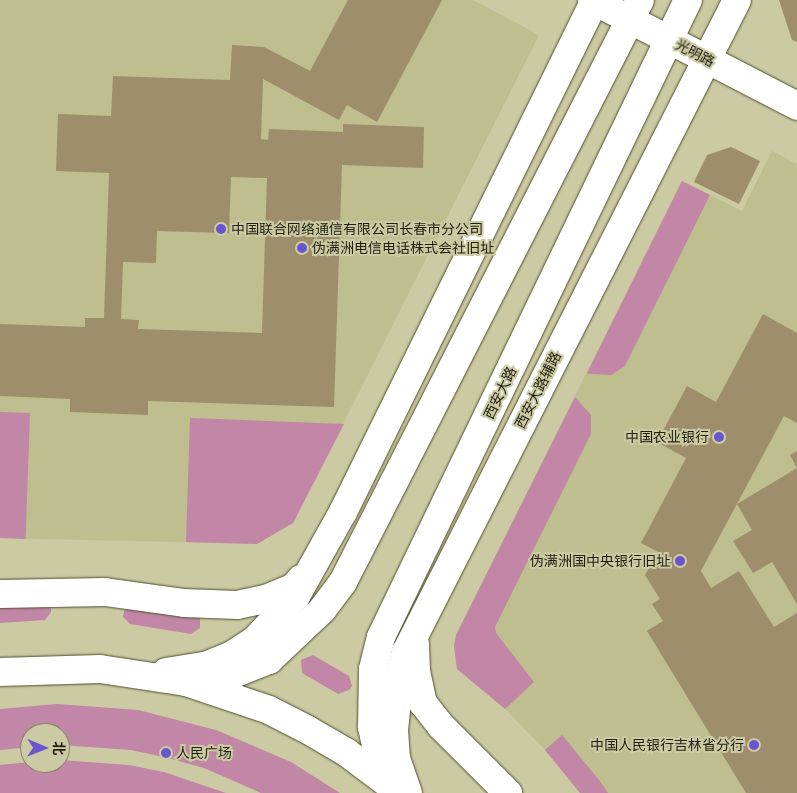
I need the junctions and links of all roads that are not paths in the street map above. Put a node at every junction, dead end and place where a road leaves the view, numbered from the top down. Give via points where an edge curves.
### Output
1 (594, 0) edge
2 (688, 0) edge
3 (736, 0) edge
4 (635, 10) edge
5 (668, 39) junction
6 (706, 59) junction
7 (797, 106) edge
8 (314, 565) junction
9 (0, 594) edge
10 (424, 614) junction
11 (4, 669) edge
12 (143, 674) junction
13 (186, 682) junction
14 (399, 793) edge
15 (408, 793) edge
16 (508, 793) edge

1 - 4 street, 光明路
1 - 8 street
2 - 5 street, 西安大路
3 - 6 street, 西安大路辅路
4 - 5 street, 光明路
4 - 13 street via 343,582 322,610 270,660 221,679
5 - 6 street, 光明路
5 - 14 street, 西安大路 via 381,637 372,669 372,727 379,758
6 - 7 street, 光明路
6 - 10 street, 西安大路辅路
8 - 9 street via 294,587 266,599 237,605 184,603 106,592
8 - 12 street via 276,620 232,655 204,666
10 - 15 street, 西安大路辅路 via 400,674 394,722 396,758
10 - 16 street via 415,642 416,671 423,704
11 - 12 street via 100,669
12 - 13 street
13 - 14 street via 269,710 308,730 346,752

